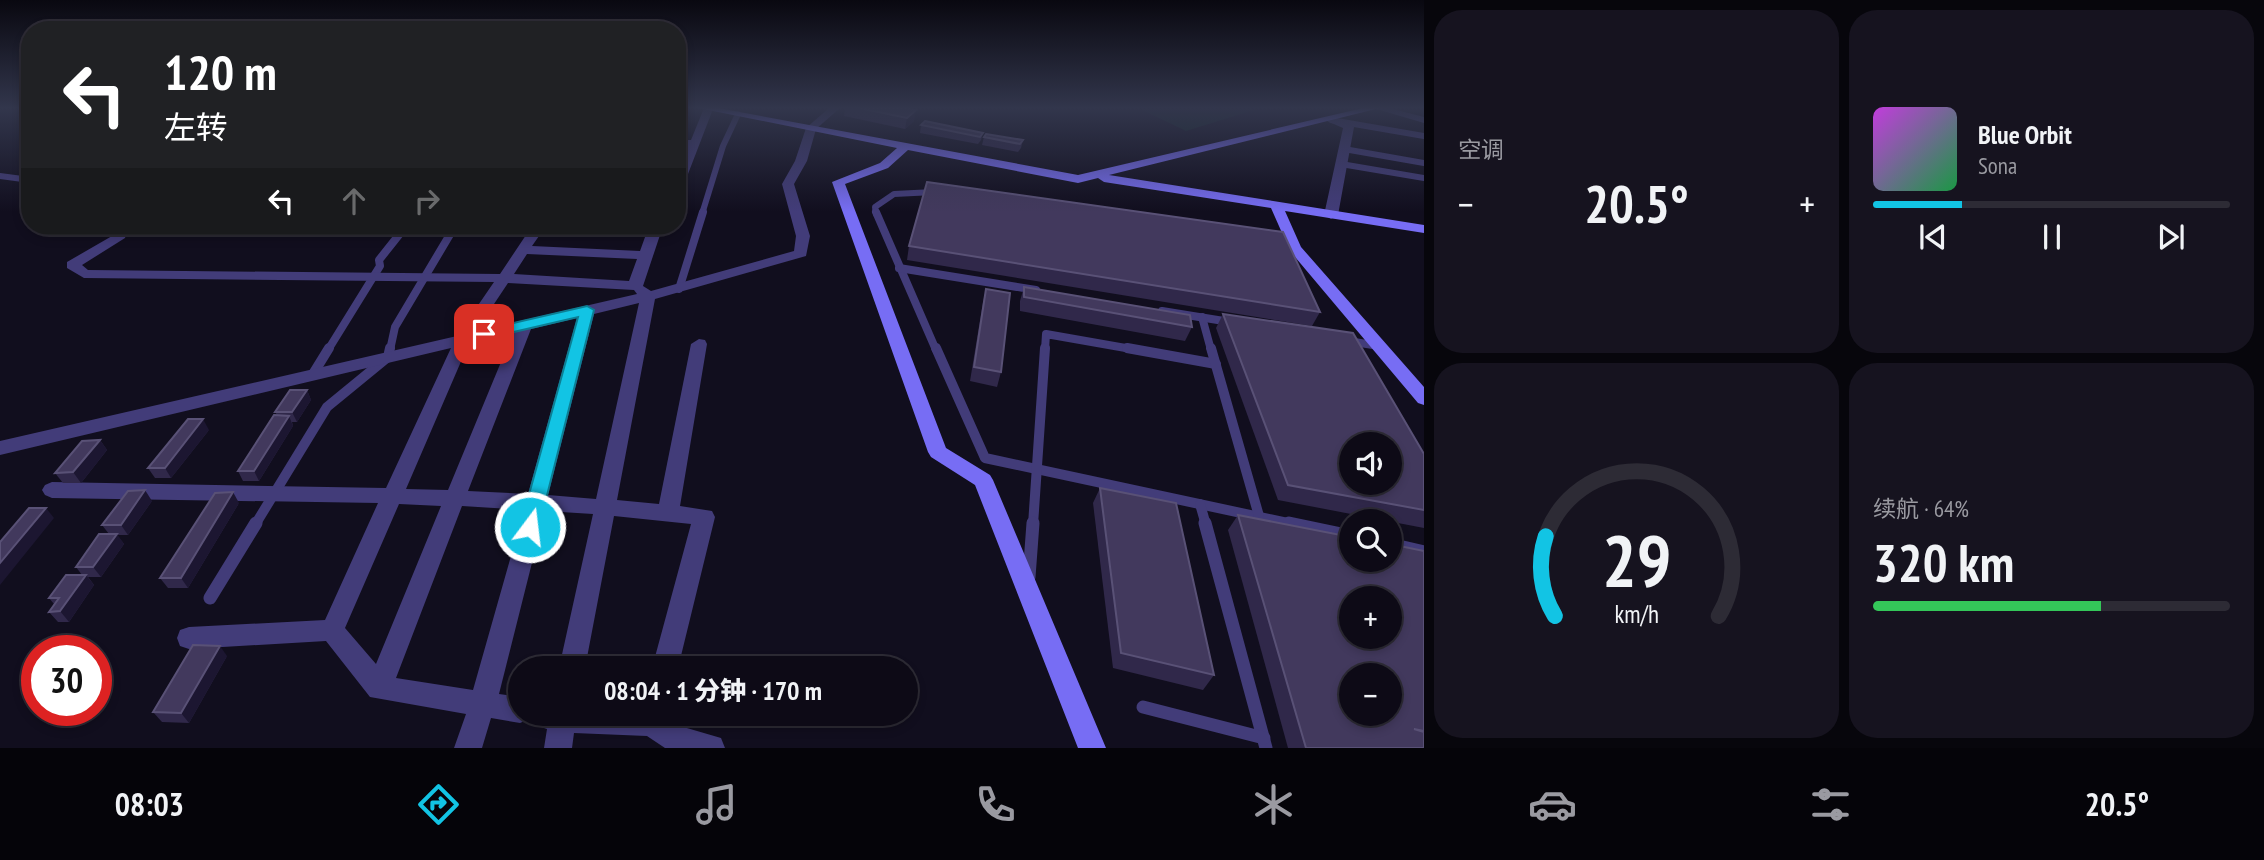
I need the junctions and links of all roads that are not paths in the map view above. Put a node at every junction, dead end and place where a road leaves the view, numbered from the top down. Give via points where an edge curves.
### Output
1 (725, 143) edge
2 (806, 143) edge
3 (889, 143) edge
4 (1233, 143) edge
5 (1345, 143) edge
6 (686, 144) edge
7 (695, 144) joint
8 (905, 146) junction
9 (1344, 149) junction
10 (1424, 163) edge
11 (1341, 164) junction
12 (686, 166) edge
13 (0, 176) edge
14 (1093, 177) junction
15 (1424, 178) edge
16 (21, 179) edge
17 (945, 193) edge
18 (1276, 206) junction
19 (1331, 215) junction
20 (1424, 229) edge
21 (119, 235) edge
22 (398, 235) edge
23 (450, 235) edge
24 (533, 235) edge
25 (653, 235) edge
26 (523, 250) junction
27 (645, 255) junction
28 (899, 268) junction
29 (372, 277) junction
30 (424, 278) junction
31 (504, 278) junction
32 (680, 289) junction
33 (642, 291) junction
34 (1050, 293) edge
35 (1147, 308) edge
36 (587, 310) junction
37 (1202, 317) junction
38 (1243, 324) edge
39 (524, 325) junction
40 (463, 339) junction
41 (1338, 340) edge
42 (699, 344) dead end
43 (1379, 346) junction
44 (388, 357) junction
45 (1216, 364) junction
46 (313, 374) junction
47 (1424, 399) edge
48 (0, 448) edge
49 (1038, 470) junction
50 (52, 490) dead end
51 (392, 497) junction
52 (455, 497) junction
53 (536, 501) junction
54 (1200, 504) junction
55 (606, 505) junction
56 (668, 513) junction
57 (1259, 516) junction
58 (1339, 533) edge
59 (1402, 547) edge
60 (1424, 552) edge
61 (1028, 589) junction
62 (211, 598) dead end
63 (332, 630) junction
64 (189, 638) dead end
65 (575, 656) edge
66 (668, 656) edge
67 (379, 688) junction
68 (483, 704) junction
69 (1143, 707) dead end
70 (508, 708) edge
71 (555, 726) edge
72 (658, 726) edge
73 (672, 743) edge
74 (1265, 743) edge
75 (468, 748) edge
76 (558, 748) edge
77 (711, 748) edge
78 (1092, 748) edge

1 - 32 lane
2 - 32 street via 788,184 803,236 801,253
3 - 8 street
4 - 14 street
5 - 9 street
6 - 7 street
7 - 12 street
8 - 14 street via 1078,179
8 - 61 street via 897,158 875,171 838,182 938,452 983,480
9 - 10 lane
9 - 11 street
11 - 15 lane
11 - 19 street
13 - 16 lane
14 - 18 street
17 - 28 lane via 897,193 881,198 875,207
18 - 19 street
18 - 43 street via 1285,241
19 - 20 street
21 - 29 street via 72,265 84,274
22 - 29 lane
23 - 30 lane
24 - 26 street
25 - 27 street
26 - 27 street
26 - 31 street
27 - 33 street
28 - 34 lane
28 - 49 lane via 985,458
29 - 30 street
29 - 46 lane
30 - 31 street
30 - 44 lane via 395,327
31 - 33 street
31 - 40 street
32 - 33 street
33 - 36 street
33 - 55 street
35 - 37 lane
36 - 39 street
36 - 53 street
37 - 38 lane
37 - 45 lane
39 - 40 street
39 - 52 street
40 - 44 street
40 - 51 street
41 - 43 lane
42 - 56 street
43 - 47 street
44 - 46 street
44 - 62 lane via 327,407
45 - 49 lane via 1046,334
45 - 57 lane
46 - 48 street
49 - 54 lane
49 - 61 lane
50 - 51 street
51 - 52 street
51 - 63 street
52 - 53 street
52 - 67 street
53 - 55 street
53 - 68 street
54 - 57 lane
54 - 74 lane
55 - 56 street
55 - 65 street
56 - 66 street via 704,517
57 - 58 lane
59 - 60 lane
61 - 78 street
63 - 64 street
63 - 67 street
67 - 68 street
68 - 70 street
68 - 75 street
69 - 74 lane
71 - 76 street
72 - 73 street
73 - 77 street

